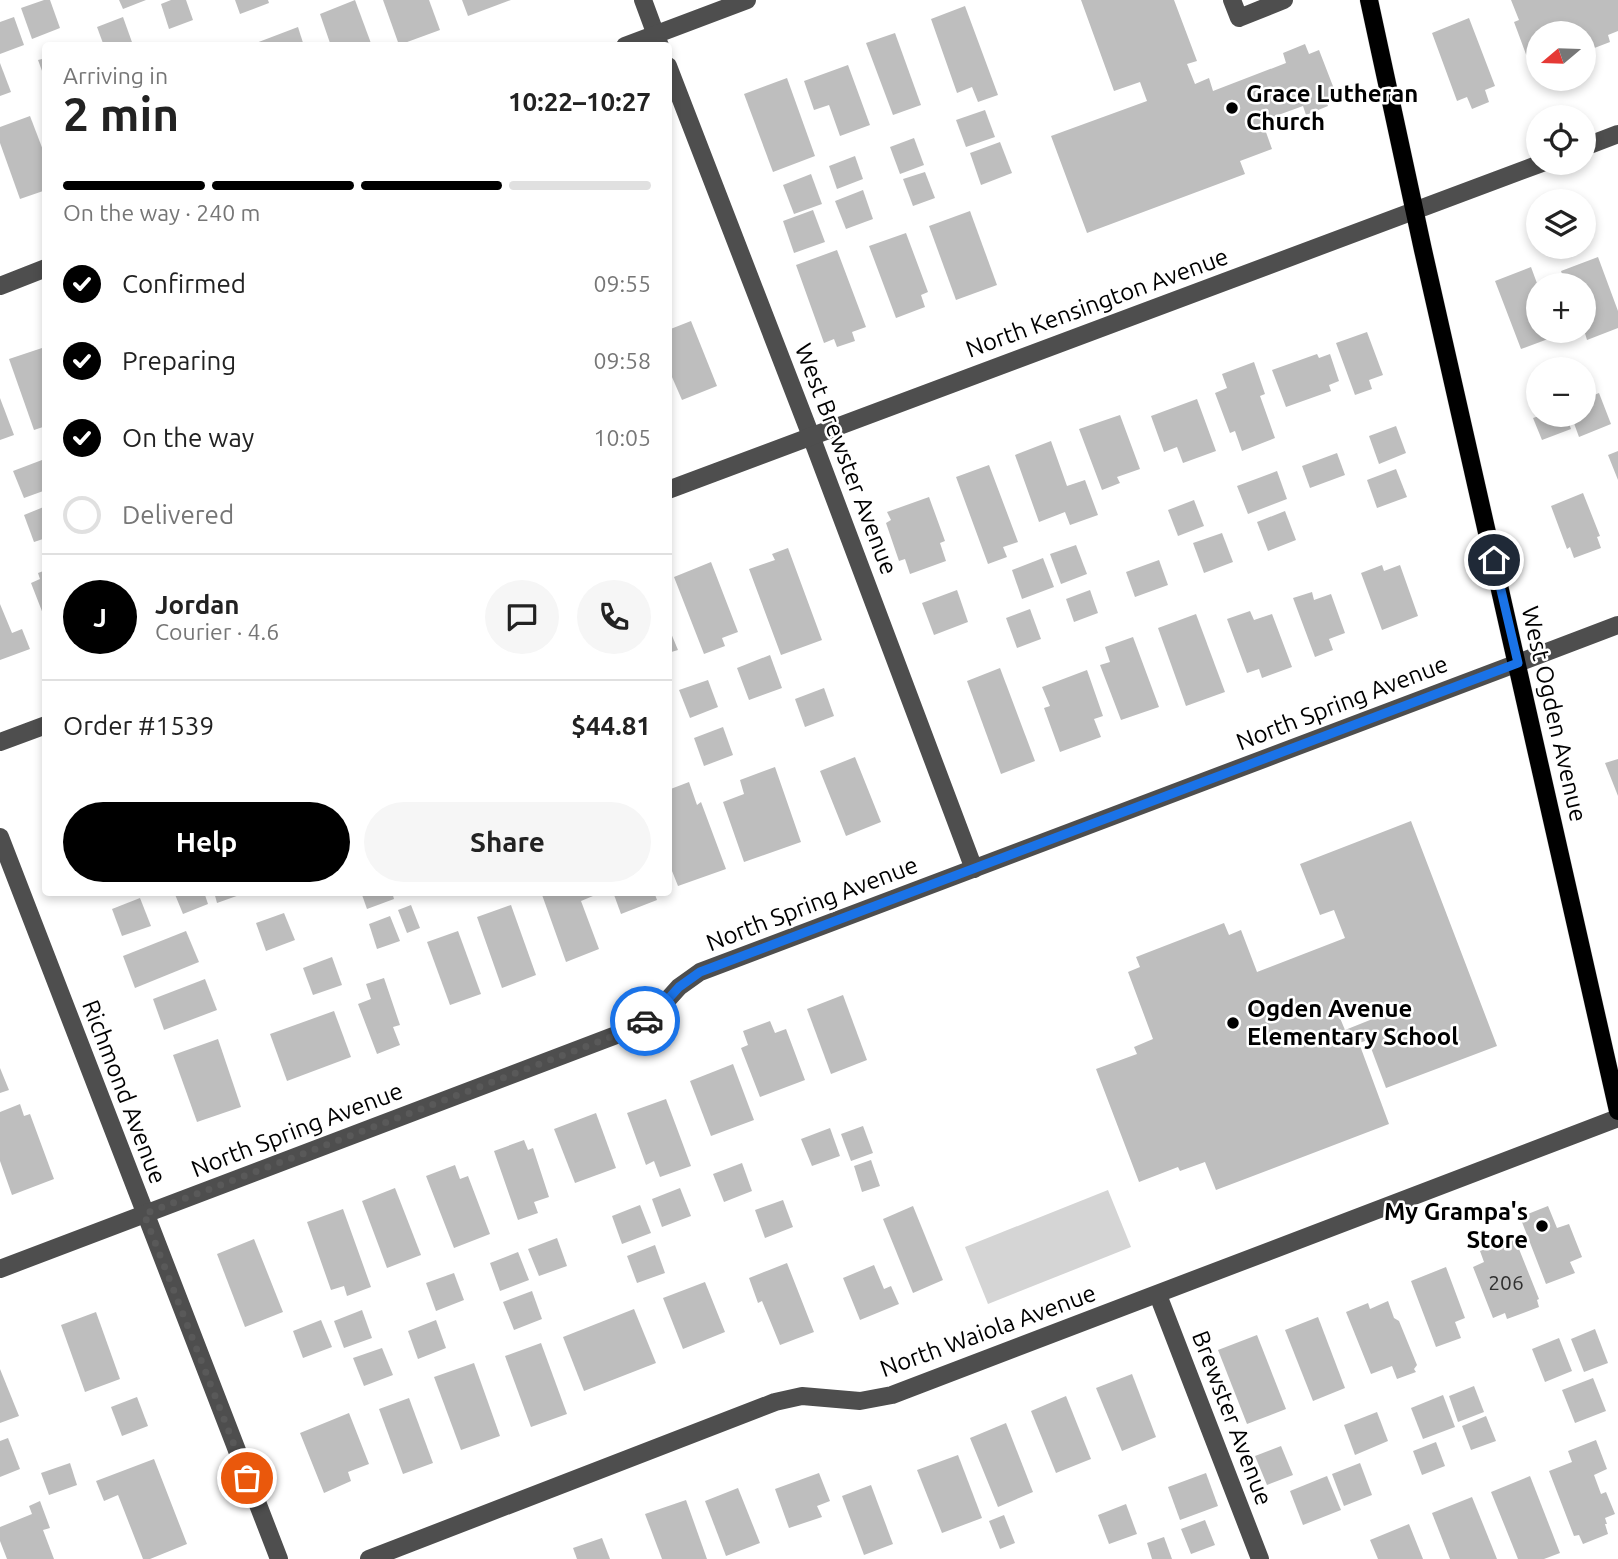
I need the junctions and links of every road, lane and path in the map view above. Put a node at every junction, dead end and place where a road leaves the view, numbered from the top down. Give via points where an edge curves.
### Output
1 (643, 0) edge
2 (747, 0) edge
3 (1232, 0) edge
4 (1284, 0) edge
5 (1369, 0) edge
6 (658, 40) edge
7 (672, 76) edge
8 (1618, 134) edge
9 (1596, 142) edge
10 (1526, 169) edge
11 (1414, 211) junction
12 (42, 270) edge
13 (0, 286) edge
14 (811, 436) junction
15 (672, 488) edge
16 (1618, 625) edge
17 (1518, 663) junction
18 (42, 726) edge
19 (0, 742) edge
20 (0, 837) edge
21 (974, 869) junction
22 (1618, 1111) edge
23 (1618, 1118) edge
24 (144, 1214) junction
25 (0, 1269) edge
26 (1158, 1295) junction
27 (279, 1559) edge
28 (369, 1559) edge
29 (1260, 1559) edge

1 - 6 street
2 - 6 street
3 - 4 street via 1239,18
5 - 11 main road, West Ogden Avenue
7 - 14 street, West Brewster Avenue
8 - 9 street
10 - 11 street, North Kensington Avenue
11 - 14 street, North Kensington Avenue
11 - 17 main road, West Ogden Avenue
12 - 13 street
14 - 15 street, North Kensington Avenue
14 - 21 street, West Brewster Avenue
16 - 17 street, North Spring Avenue
17 - 21 street, North Spring Avenue
17 - 22 main road, West Ogden Avenue
18 - 19 street
20 - 24 street, Richmond Avenue
21 - 24 street, North Spring Avenue via 700,972 652,1017 632,1029
23 - 26 street, North Waiola Avenue
24 - 25 street, North Spring Avenue
24 - 27 street, Richmond Avenue
26 - 28 street, North Waiola Avenue via 892,1395 860,1401 802,1396 775,1402
26 - 29 street, Brewster Avenue

